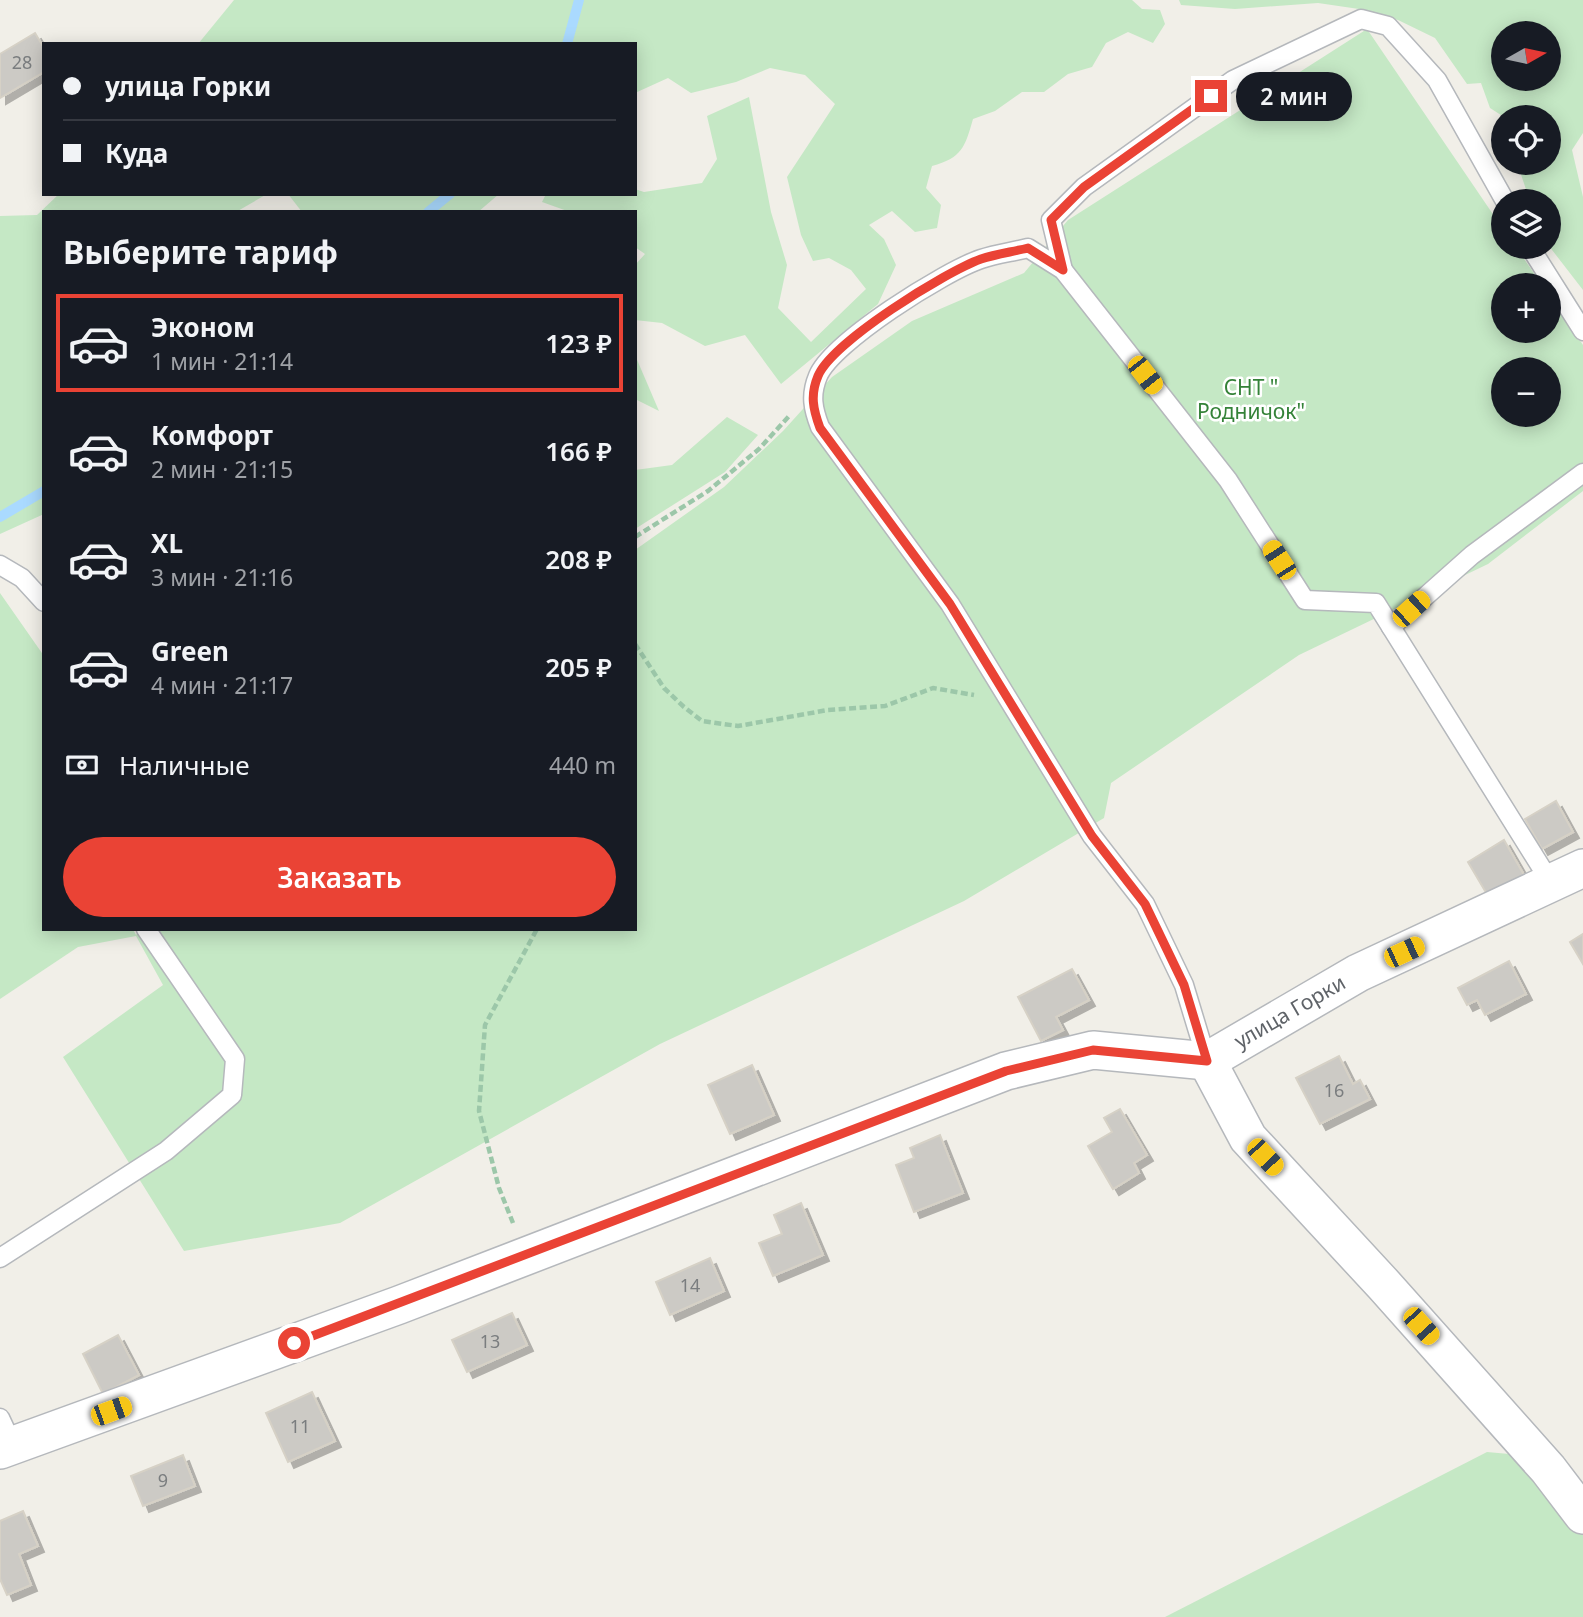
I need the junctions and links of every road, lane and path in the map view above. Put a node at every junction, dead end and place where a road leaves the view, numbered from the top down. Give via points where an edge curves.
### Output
1 (1497, 189) edge
2 (1538, 259) edge
3 (1063, 270) junction
4 (1583, 331) edge
5 (816, 417) junction
6 (1583, 473) edge
7 (637, 536) edge
8 (0, 565) edge
9 (42, 600) edge
10 (1391, 627) junction
11 (637, 647) edge
12 (1022, 721) junction
13 (1567, 876) edge
14 (147, 931) edge
15 (536, 931) edge
16 (1207, 1061) junction
17 (526, 1256) junction
18 (0, 1258) edge
19 (4, 1438) edge
20 (1583, 1515) edge

1 - 3 lane via 1437,80 1388,26 1361,19 1233,80 1084,187 1051,220
2 - 4 lane
3 - 5 lane via 1028,248 979,260 912,295 855,336 818,374 811,401
3 - 10 lane via 1228,480 1305,600 1376,603
5 - 7 path via 794,413 708,491
5 - 12 lane via 950,604
6 - 10 lane via 1472,555
8 - 9 lane via 22,578
10 - 13 lane
11 - 12 path via 664,688 702,721 738,726 828,710 885,706 933,688 977,695
12 - 16 lane via 1092,836 1145,904 1184,985
13 - 16 street, улица Горки via 1358,973
14 - 18 lane via 235,1059 232,1095 166,1151
15 - 17 path via 485,1025 479,1111 499,1188
16 - 17 street via 1093,1050 1006,1071
16 - 20 street via 1248,1138 1548,1469
17 - 19 street

